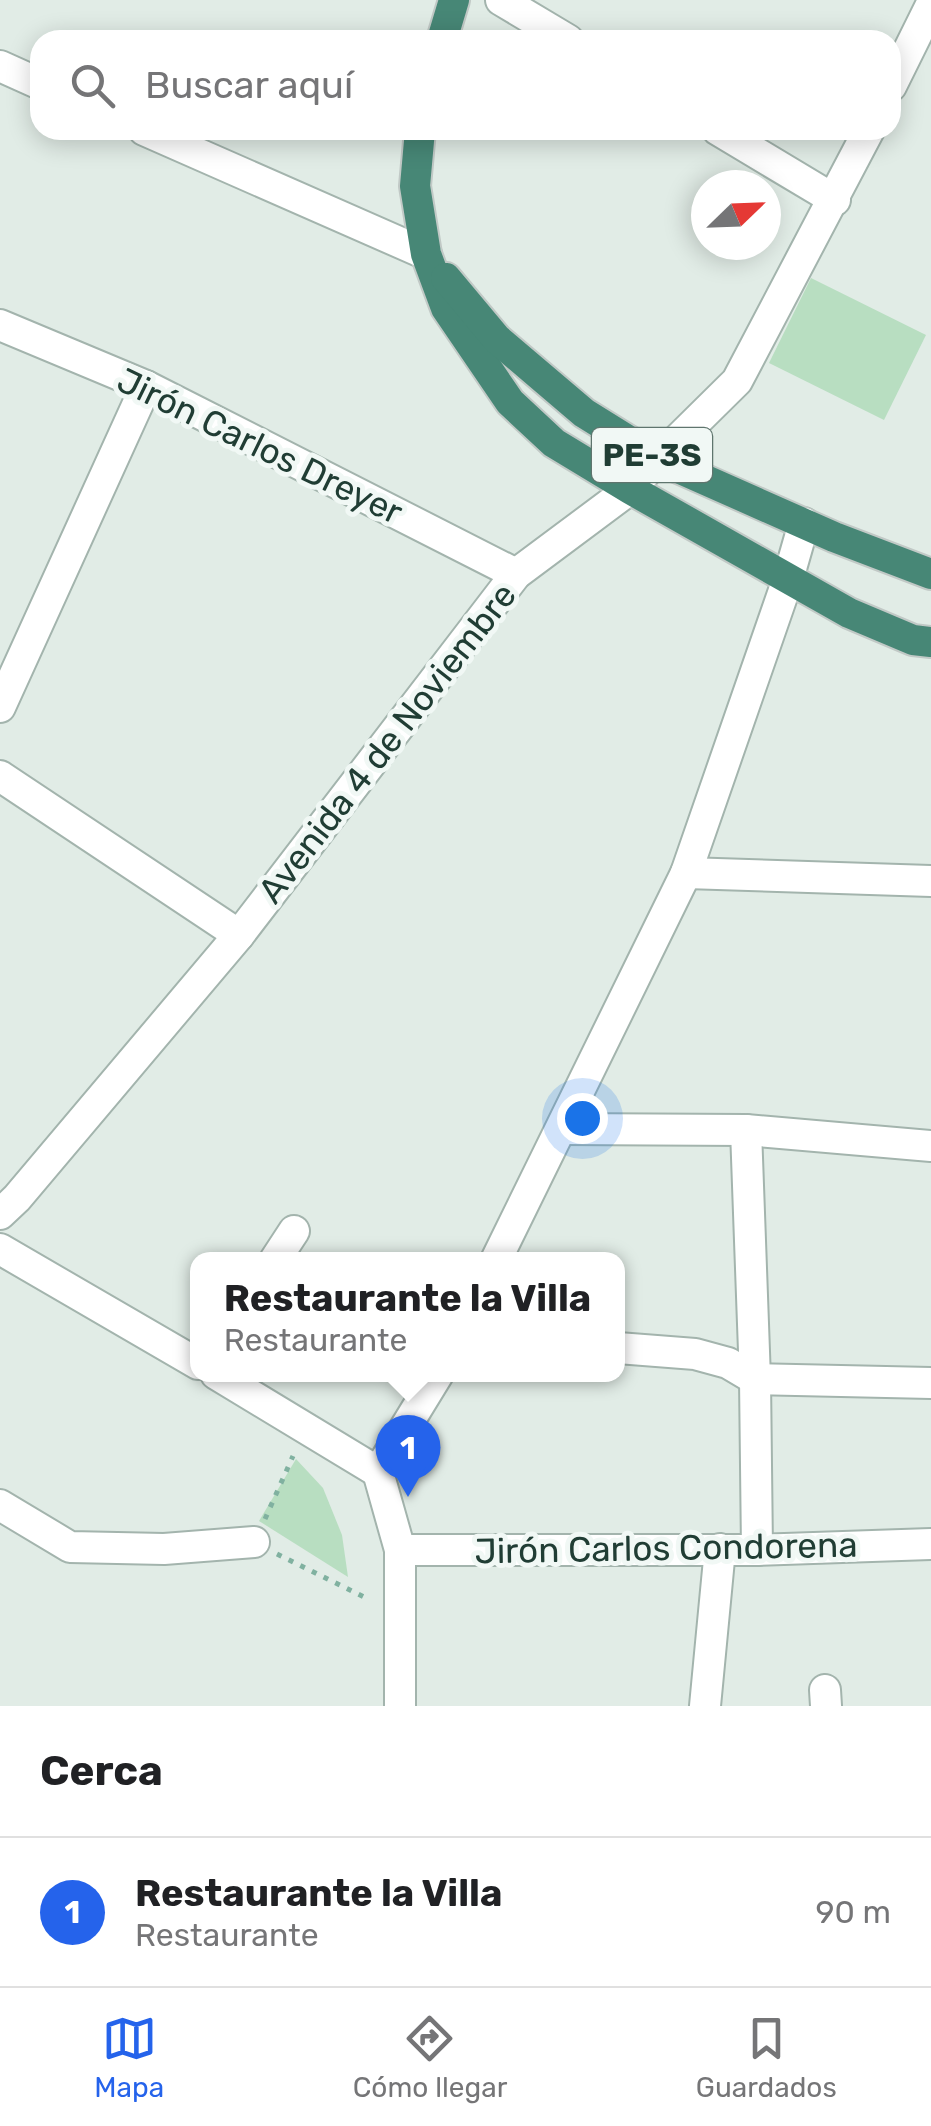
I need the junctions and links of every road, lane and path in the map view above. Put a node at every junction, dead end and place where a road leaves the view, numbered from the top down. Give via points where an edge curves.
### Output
1 (454, 0) edge
2 (502, 0) edge
3 (931, 5) edge
4 (445, 30) edge
5 (552, 30) edge
6 (0, 66) edge
7 (901, 66) edge
8 (30, 80) edge
9 (167, 140) edge
10 (419, 140) edge
11 (735, 140) edge
12 (864, 140) edge
13 (834, 200) junction
14 (426, 254) junction
15 (0, 325) edge
16 (146, 386) junction
17 (658, 459) junction
18 (630, 489) junction
19 (804, 523) junction
20 (516, 574) junction
21 (931, 574) edge
22 (788, 579) junction
23 (931, 642) edge
24 (0, 707) edge
25 (0, 776) edge
26 (686, 873) junction
27 (931, 881) edge
28 (239, 935) junction
29 (562, 1130) junction
30 (746, 1130) junction
31 (931, 1146) edge
32 (0, 1214) edge
33 (294, 1231) dead end
34 (0, 1250) edge
35 (280, 1252) edge
36 (500, 1252) edge
37 (625, 1349) edge
38 (190, 1359) edge
39 (755, 1379) junction
40 (230, 1382) edge
41 (433, 1382) edge
42 (931, 1383) edge
43 (306, 1427) junction
44 (378, 1472) junction
45 (0, 1505) edge
46 (254, 1542) junction
47 (931, 1544) edge
48 (720, 1549) junction
49 (400, 1550) junction
50 (756, 1550) junction
51 (399, 1615) junction
52 (400, 1706) edge
53 (705, 1706) edge

1 - 4 highway
2 - 5 street
3 - 7 street
6 - 8 street
9 - 14 street
10 - 14 highway, PE-3S via 416,186
11 - 13 street
12 - 13 street, Avenida 4 de Noviembre
13 - 17 street, Avenida 4 de Noviembre via 738,380
14 - 17 highway, PE-3S via 497,339 584,412
14 - 18 highway, PE-3S via 446,308 510,402 554,444
15 - 16 street, Jirón Carlos Dreyer
16 - 20 street, Jirón Carlos Dreyer
16 - 24 street
17 - 18 street, Avenida 4 de Noviembre
17 - 19 highway, PE-3S
18 - 20 street, Avenida 4 de Noviembre
18 - 22 highway, PE-3S
19 - 21 highway, PE-3S
19 - 22 street
20 - 28 street, Avenida 4 de Noviembre
22 - 23 highway, PE-3S via 849,613
22 - 26 street
25 - 28 street
26 - 27 street
26 - 29 street
28 - 32 street, Avenida 4 de Noviembre
29 - 30 street
29 - 36 street
30 - 31 street
30 - 39 street
33 - 35 street
34 - 38 street
37 - 39 street via 695,1354
39 - 42 street
39 - 50 street
40 - 43 street
41 - 44 street
43 - 44 street
43 - 46 path
44 - 49 street
45 - 46 street via 70,1547
46 - 51 path
47 - 50 street, Jirón Carlos Condorena
48 - 49 street, Jirón Carlos Condorena
48 - 50 street, Jirón Carlos Condorena
48 - 53 street
49 - 51 street
51 - 52 street

